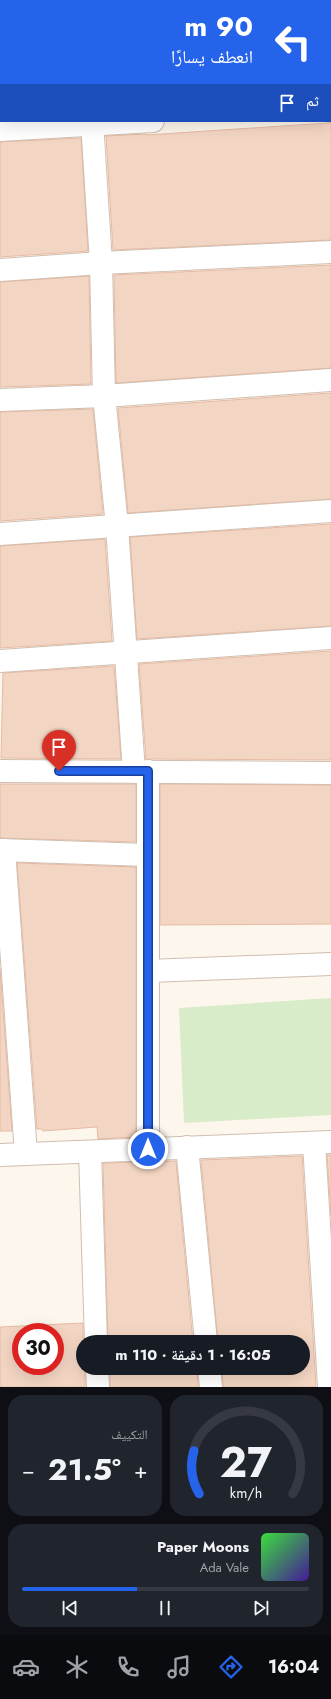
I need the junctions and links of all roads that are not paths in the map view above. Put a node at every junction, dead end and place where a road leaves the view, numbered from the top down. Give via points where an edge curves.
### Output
1 (123, 122) edge
2 (93, 123) edge
3 (0, 130) edge
4 (331, 252) edge
5 (101, 263) junction
6 (0, 270) edge
7 (331, 380) edge
8 (104, 396) junction
9 (0, 400) edge
10 (331, 510) edge
11 (117, 526) junction
12 (0, 534) edge
13 (331, 638) edge
14 (126, 653) junction
15 (0, 661) edge
16 (0, 771) edge
17 (141, 771) junction
18 (331, 774) edge
19 (2, 850) edge
20 (147, 855) junction
21 (331, 964) edge
22 (148, 971) junction
23 (322, 1142) edge
24 (187, 1147) junction
25 (148, 1149) junction
26 (90, 1152) junction
27 (26, 1154) junction
28 (0, 1156) edge
29 (96, 1335) edge
30 (205, 1335) edge
31 (97, 1375) edge
32 (210, 1375) edge
33 (98, 1387) edge
34 (211, 1387) edge
35 (329, 1387) edge

1 - 2 street
2 - 3 street
2 - 5 street
4 - 5 street
5 - 6 street
5 - 8 street
7 - 8 street
8 - 9 street
8 - 11 street
10 - 11 street
11 - 12 street
11 - 14 street
13 - 14 street
14 - 15 street
14 - 17 street
16 - 17 street
17 - 18 street
17 - 20 street
19 - 20 street
19 - 27 street
20 - 22 street
21 - 22 street
22 - 25 street
23 - 24 street
23 - 35 street
24 - 25 street
24 - 30 street
25 - 26 street
26 - 27 street
26 - 29 street
27 - 28 street
31 - 33 street
32 - 34 street

